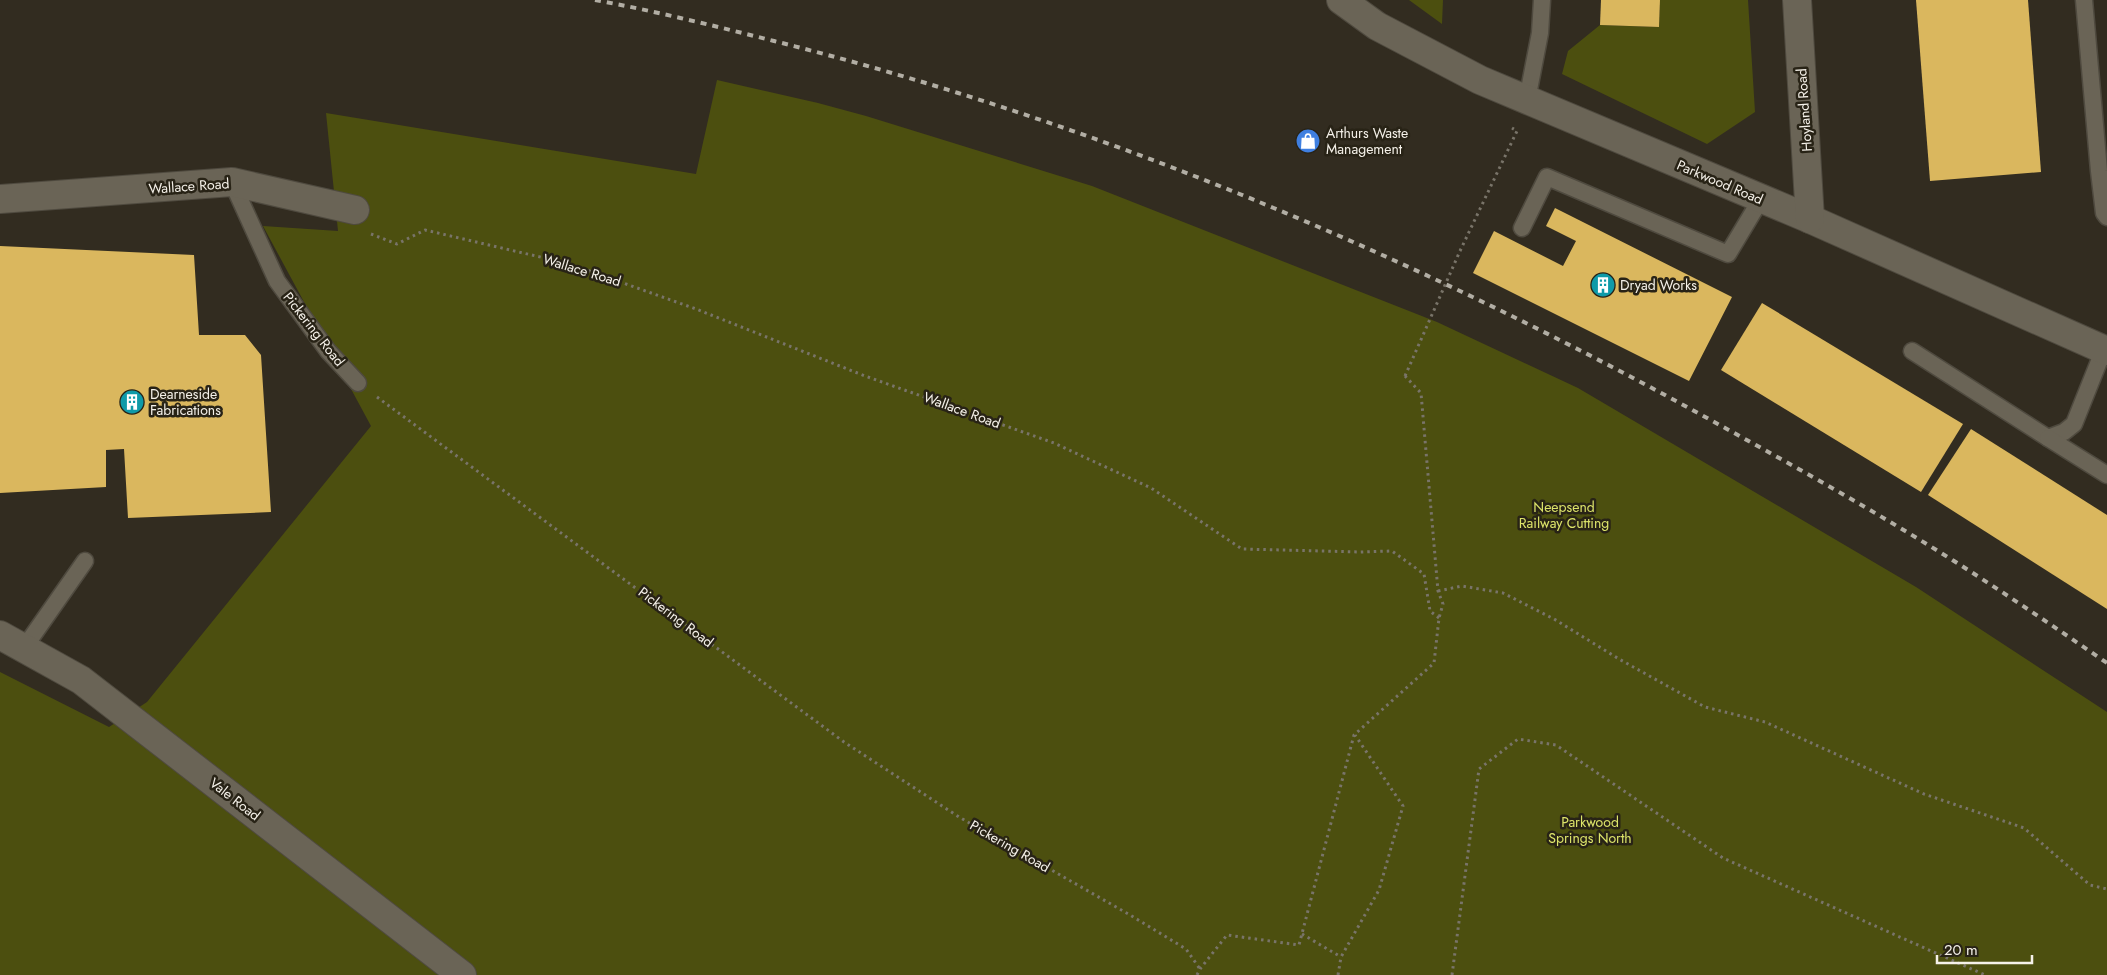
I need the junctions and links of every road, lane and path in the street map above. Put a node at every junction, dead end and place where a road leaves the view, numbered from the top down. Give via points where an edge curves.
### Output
1 (1340, 0) edge
2 (1542, 0) edge
3 (1797, 0) edge
4 (2084, 0) edge
5 (1528, 100) junction
6 (1509, 127) dead end
7 (232, 182) junction
8 (0, 199) edge
9 (1761, 199) junction
10 (355, 210) joint
11 (2107, 217) edge
12 (1810, 220) junction
13 (1522, 228) dead end
14 (2105, 350) edge
15 (1912, 351) dead end
16 (358, 383) joint
17 (2048, 438) junction
18 (2107, 475) edge
19 (85, 561) dead end
20 (1438, 592) junction
21 (1439, 618) junction
22 (0, 635) edge
23 (24, 648) junction
24 (1354, 735) junction
25 (2107, 889) edge
26 (1302, 934) junction
27 (1341, 957) junction
28 (1200, 969) junction
29 (462, 975) edge
30 (1197, 975) edge
31 (1338, 975) edge
32 (1452, 975) edge
33 (1985, 975) edge

1 - 5 street, Parkwood Road via 1386,30 1480,80
2 - 5 lane via 1540,33
3 - 12 street, Hoyland Road
4 - 11 lane via 2099,171
5 - 9 street, Parkwood Road
6 - 20 path, bridge via 1517,131 1404,376 1421,393
7 - 8 street, Wallace Road
7 - 10 street, Wallace Road
7 - 16 lane, Pickering Road via 277,281 328,351
9 - 12 street, Parkwood Road
9 - 13 lane via 1728,254 1547,177
10 - 21 path, Wallace Road via 367,233 397,244 425,230 570,264 696,309 865,376 1054,443 1151,488 1242,548 1392,552 1424,574 1430,611
12 - 14 street, Parkwood Road
14 - 17 lane via 2074,424
15 - 17 lane
16 - 28 path, Pickering Road via 844,742 958,816 1186,949
17 - 18 lane
19 - 23 lane
20 - 21 path via 1443,604
20 - 25 path via 1462,586 1503,593 1705,707 1765,722 1924,794 2024,828 2090,885
21 - 24 path via 1434,663
22 - 23 street, Vale Road
23 - 29 street, Vale Road via 81,680
24 - 26 path
24 - 27 path via 1403,806 1379,890
26 - 27 path
26 - 28 path via 1299,945 1227,935
27 - 31 path
28 - 30 path
32 - 33 path via 1478,769 1518,739 1556,745 1723,858

